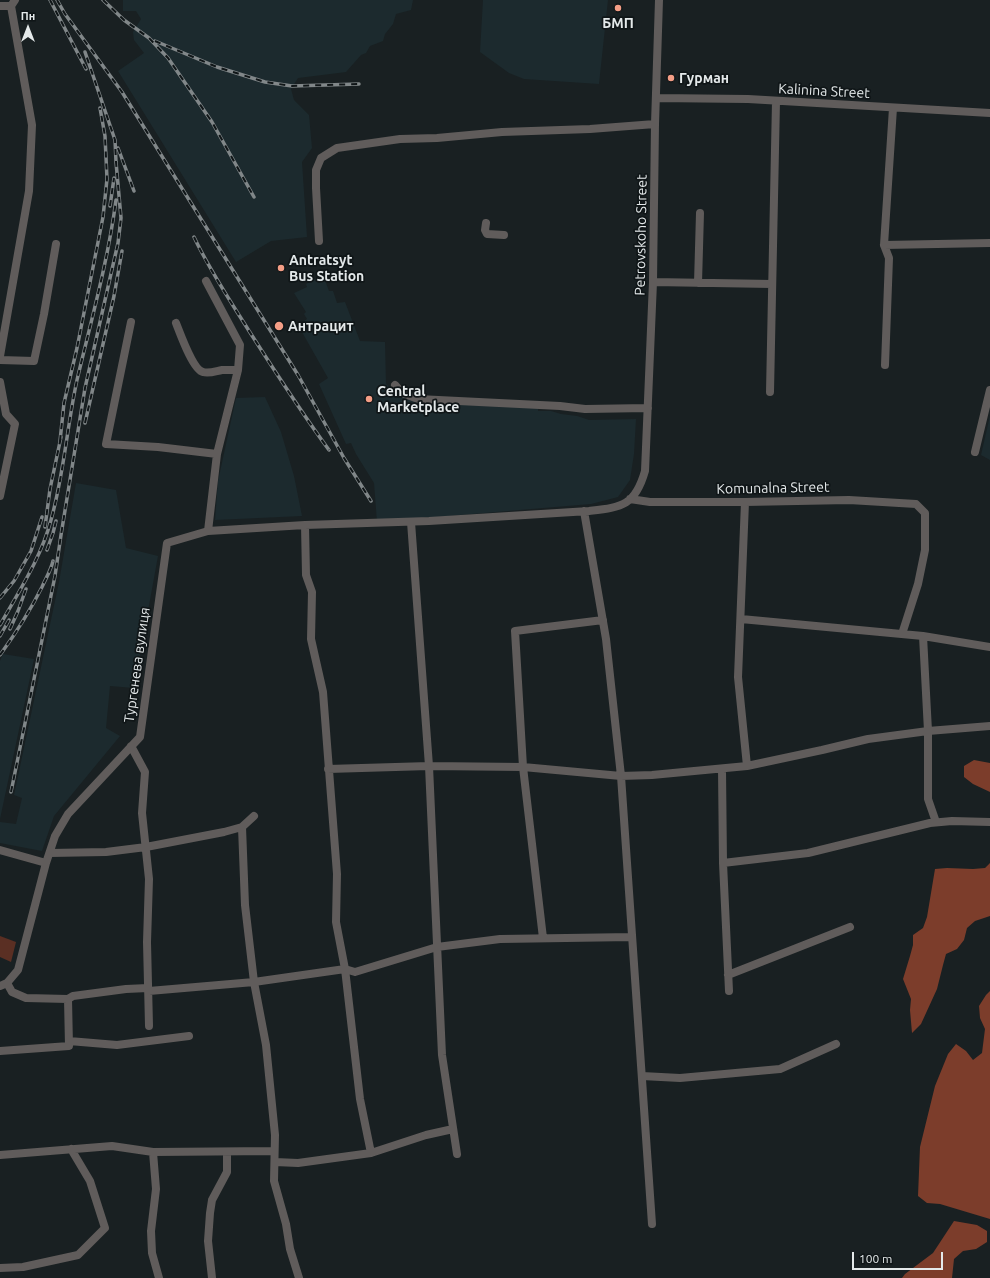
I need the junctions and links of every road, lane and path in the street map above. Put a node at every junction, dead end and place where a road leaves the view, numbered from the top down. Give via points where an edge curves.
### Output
1 (659, 0) edge
2 (13, 3) edge
3 (0, 6) edge
4 (656, 98) junction
5 (776, 101) junction
6 (893, 108) junction
7 (990, 113) edge
8 (655, 124) junction
9 (700, 213) dead end
10 (486, 223) dead end
11 (504, 235) dead end
12 (319, 241) dead end
13 (990, 243) edge
14 (56, 244) dead end
15 (884, 245) junction
16 (206, 281) dead end
17 (653, 282) junction
18 (698, 283) junction
19 (772, 284) junction
20 (131, 322) dead end
21 (176, 323) dead end
22 (0, 356) edge
23 (0, 360) edge
24 (885, 365) dead end
25 (238, 370) junction
26 (0, 382) edge
27 (395, 385) dead end
28 (990, 390) edge
29 (770, 392) dead end
30 (648, 408) junction
31 (3, 414) edge
32 (974, 452) dead end
33 (217, 454) junction
34 (0, 496) edge
35 (630, 499) junction
36 (745, 502) junction
37 (584, 511) junction
38 (411, 522) junction
39 (305, 525) junction
40 (208, 531) junction
41 (742, 619) junction
42 (603, 620) junction
43 (902, 634) junction
44 (923, 636) junction
45 (990, 647) edge
46 (990, 726) edge
47 (928, 731) junction
48 (131, 746) junction
49 (429, 766) junction
50 (747, 766) junction
51 (523, 767) junction
52 (328, 769) junction
53 (722, 769) junction
54 (620, 776) junction
55 (254, 816) dead end
56 (936, 822) junction
57 (990, 822) edge
58 (242, 827) junction
59 (146, 847) junction
60 (0, 850) edge
61 (50, 853) junction
62 (46, 863) junction
63 (723, 864) junction
64 (850, 927) dead end
65 (632, 937) junction
66 (543, 938) junction
67 (437, 948) junction
68 (345, 969) junction
69 (728, 975) junction
70 (254, 982) junction
71 (4, 984) edge
72 (148, 989) junction
73 (729, 991) dead end
74 (68, 998) junction
75 (150, 1026) dead end
76 (189, 1036) dead end
77 (69, 1041) junction
78 (836, 1044) dead end
79 (0, 1051) edge
80 (642, 1076) junction
81 (453, 1129) junction
82 (71, 1149) junction
83 (153, 1152) junction
84 (227, 1152) junction
85 (274, 1152) junction
86 (370, 1153) junction
87 (457, 1154) dead end
88 (0, 1155) edge
89 (275, 1162) junction
90 (652, 1224) dead end
91 (0, 1268) edge
92 (159, 1278) edge
93 (212, 1278) edge
94 (299, 1278) edge

1 - 4 street, Petrovskoho Street
2 - 3 street
2 - 22 street via 32,125 29,192
4 - 5 street, Kalinina Street
4 - 8 street, Petrovskoho Street
5 - 6 street, Kalinina Street
5 - 19 street
6 - 7 street, Kalinina Street
6 - 15 street
8 - 12 street via 400,139 337,148 321,158 316,170
8 - 17 street, Petrovskoho Street
9 - 18 street
10 - 11 street via 487,234
13 - 15 street
14 - 23 street via 34,360
15 - 24 street via 889,258
16 - 25 street via 240,345
17 - 18 street
17 - 30 street, Petrovskoho Street
18 - 19 street
19 - 29 street
20 - 33 street via 106,444
21 - 25 street via 189,354 200,371 204,373
25 - 33 street
26 - 31 street
27 - 30 street via 402,393 418,399 585,409
28 - 32 street
30 - 35 street, Petrovskoho Street via 645,471 641,486
31 - 34 street via 15,424
33 - 40 street
35 - 36 street, Komunalna Street via 650,502
35 - 37 street via 615,508
36 - 41 street
36 - 43 street, Komunalna Street via 848,500 916,504 925,513 925,550 918,584
37 - 38 street
37 - 42 street
38 - 39 street
38 - 49 street
39 - 40 street
39 - 52 street via 306,575 312,592 311,639 323,692
40 - 48 street, Тургенева вулиця via 168,543 140,737
41 - 43 street
41 - 50 street via 738,677
42 - 51 street via 515,630
42 - 54 street
43 - 44 street
44 - 45 street
44 - 47 street
46 - 47 street
47 - 50 street via 868,739
47 - 56 street via 928,800
48 - 59 street via 145,772 142,813
48 - 61 street, Тургенева вулиця via 68,814 55,836
49 - 51 street
49 - 52 street
49 - 67 street
50 - 53 street
51 - 54 street
51 - 66 street
52 - 68 street via 337,874 336,922
53 - 54 street
53 - 63 street
54 - 65 street
55 - 58 street
56 - 57 street
56 - 63 street via 808,853
58 - 59 street
58 - 70 street via 245,905
59 - 61 street via 106,852
59 - 72 street via 150,879
60 - 62 street
61 - 62 street, Тургенева вулиця
62 - 71 street, Тургенева вулиця via 18,970
63 - 69 street
64 - 69 street
65 - 66 street
65 - 80 street
66 - 67 street via 500,939
67 - 68 street via 355,972
67 - 81 street via 442,1056
68 - 70 street
68 - 86 street via 360,1099
69 - 73 street
70 - 72 street
70 - 85 street via 266,1045 275,1135
71 - 74 street via 12,992 26,998
72 - 74 street via 126,989
72 - 75 street
74 - 77 street
76 - 77 street via 117,1045
77 - 79 street via 69,1046
78 - 80 street via 780,1069 680,1078
80 - 90 street
81 - 86 street
81 - 87 street
82 - 83 street via 112,1146
82 - 88 street
82 - 91 street via 90,1181 105,1228 78,1255 24,1267
83 - 84 street
83 - 92 street via 156,1189 150,1231 152,1253
84 - 85 street
84 - 93 street via 227,1172 212,1200 210,1213 208,1241
85 - 89 street
86 - 89 street via 298,1163
89 - 94 street via 274,1181

